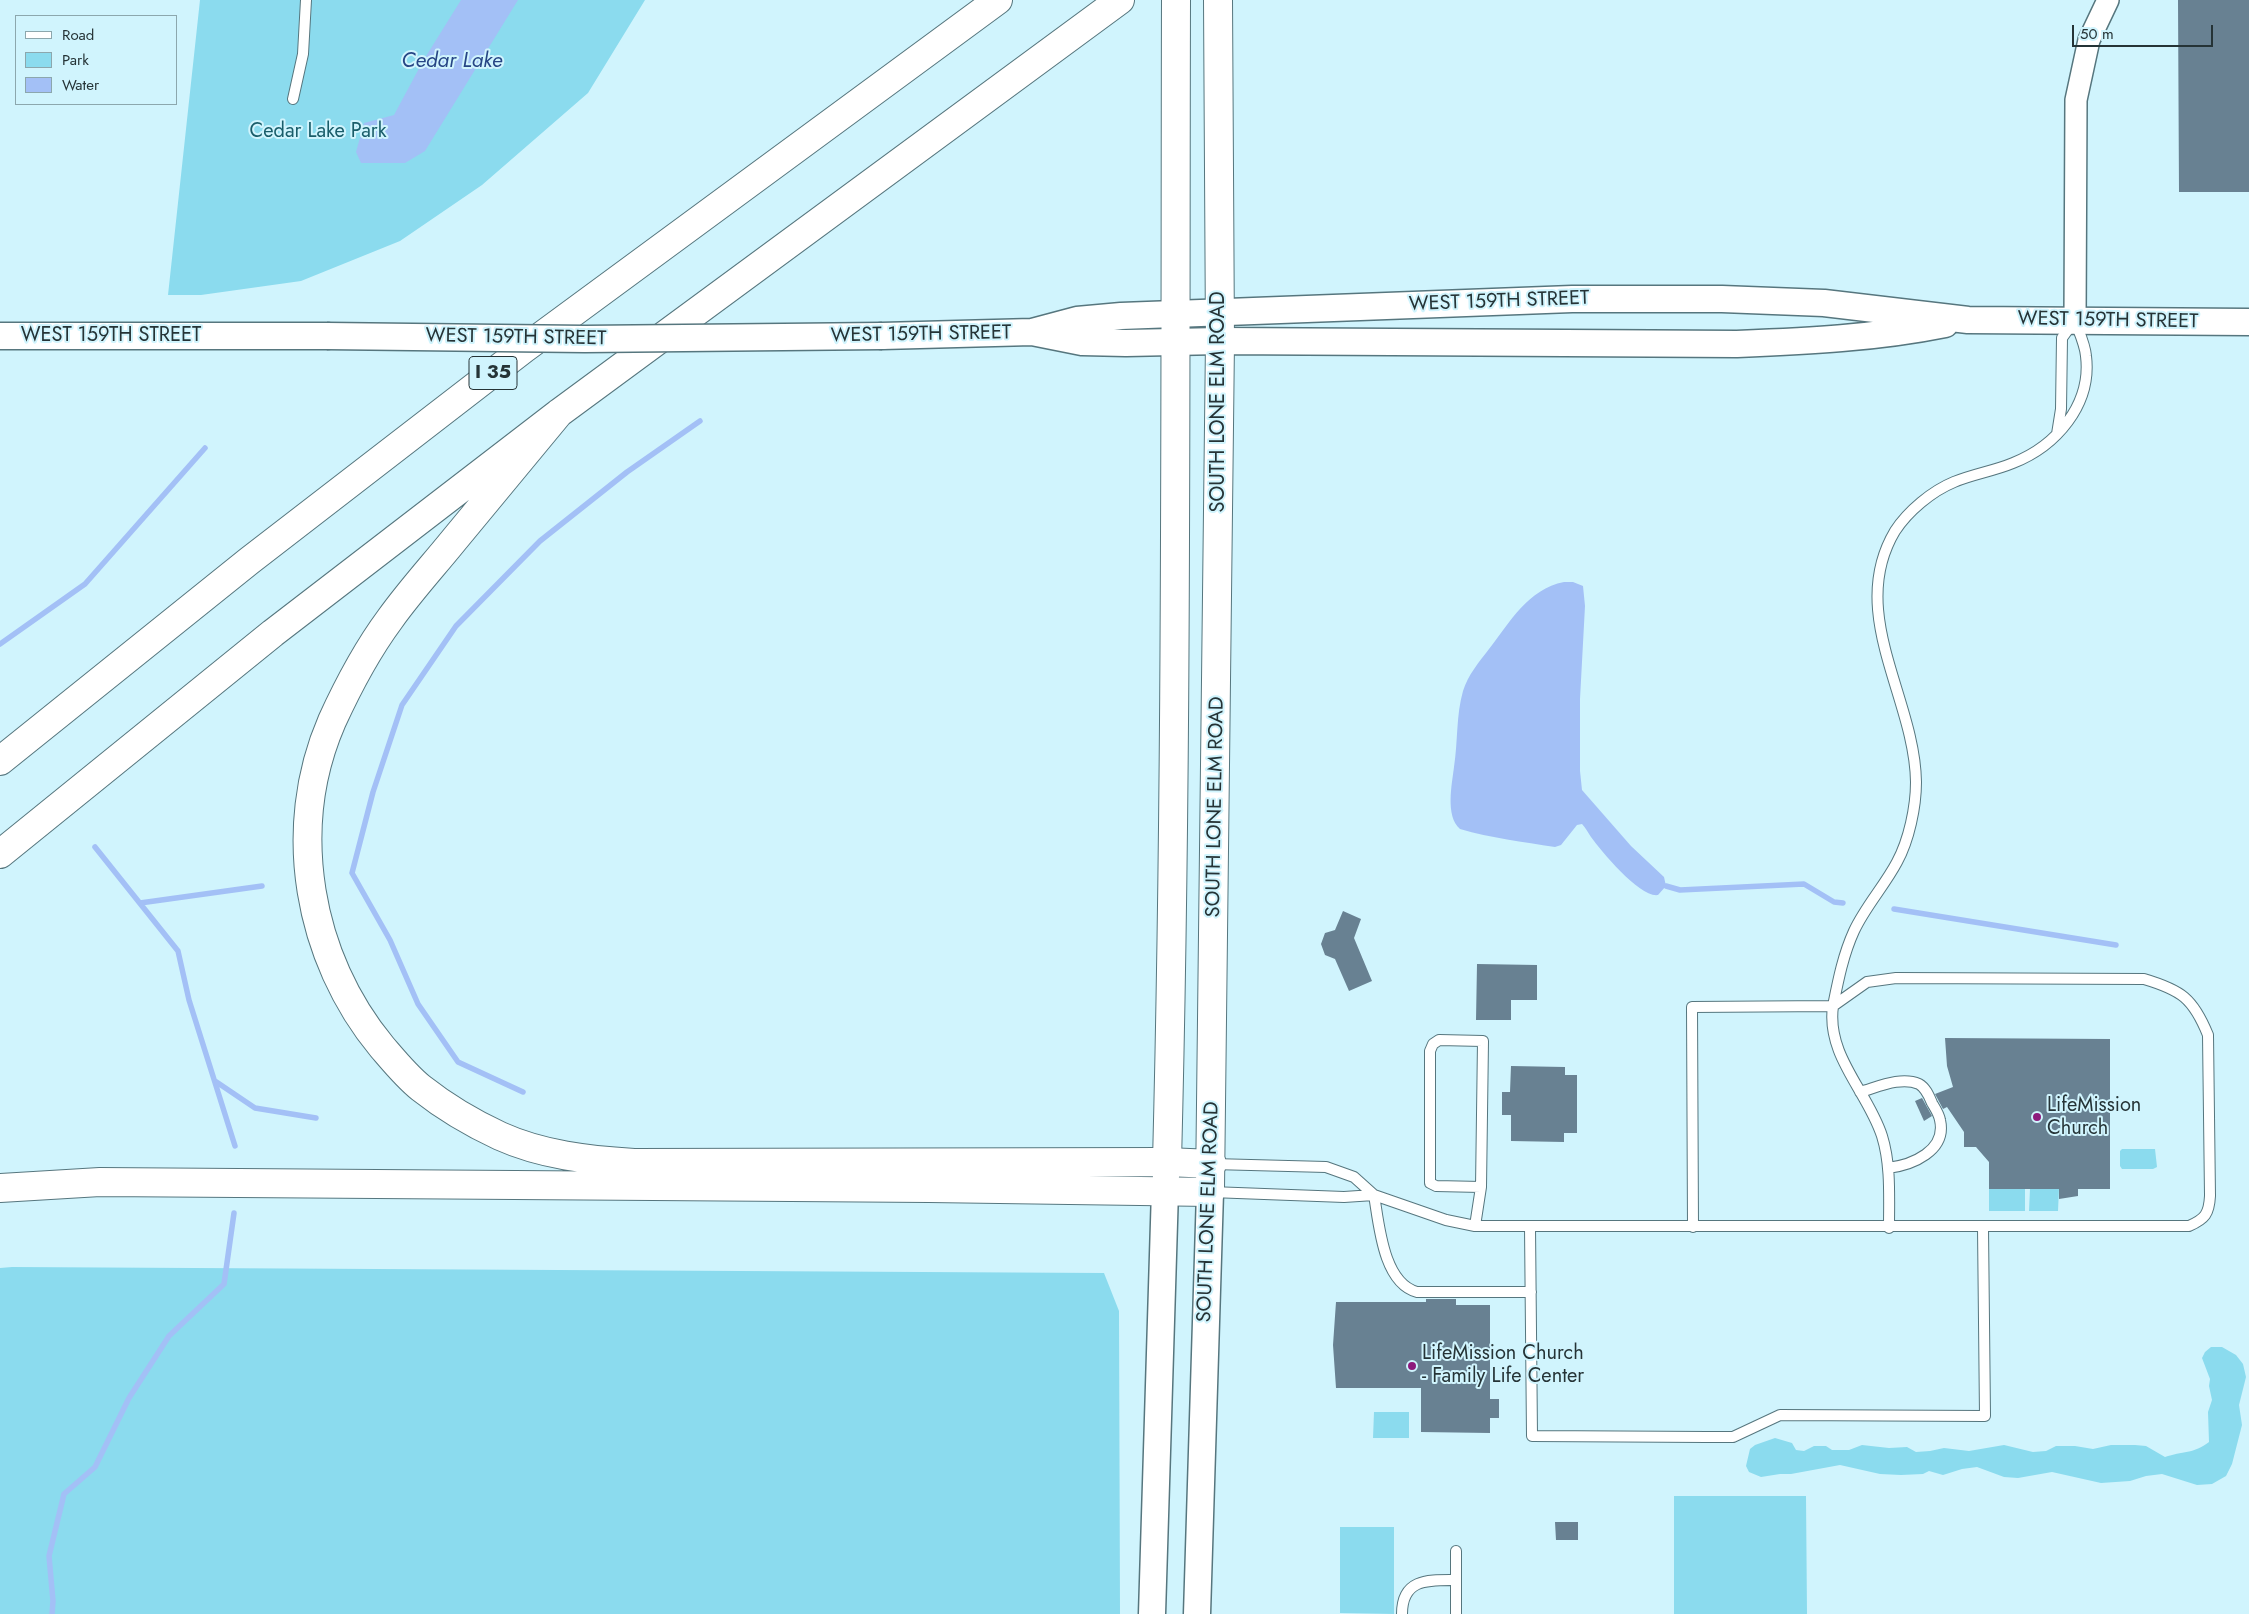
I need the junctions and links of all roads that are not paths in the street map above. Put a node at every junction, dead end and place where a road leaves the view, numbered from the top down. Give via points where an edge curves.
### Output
1 (306, 0) edge
2 (998, 0) edge
3 (1120, 0) edge
4 (1176, 0) edge
5 (1218, 0) edge
6 (2108, 0) edge
7 (293, 98) dead end
8 (1220, 312) junction
9 (1176, 313) junction
10 (1968, 320) junction
11 (2075, 320) junction
12 (2249, 322) edge
13 (1032, 332) junction
14 (0, 336) edge
15 (1220, 341) junction
16 (1177, 342) junction
17 (558, 413) junction
18 (2056, 435) junction
19 (0, 761) edge
20 (0, 854) edge
21 (1833, 1006) junction
22 (1860, 1092) junction
23 (1167, 1162) junction
24 (1212, 1164) junction
25 (1888, 1168) junction
26 (1481, 1187) junction
27 (0, 1188) edge
28 (1164, 1190) junction
29 (1210, 1192) junction
30 (1374, 1195) junction
31 (1476, 1226) junction
32 (1530, 1227) junction
33 (1693, 1227) junction
34 (1890, 1228) junction
35 (1983, 1228) junction
36 (1531, 1292) junction
37 (1456, 1551) dead end
38 (1456, 1580) junction
39 (1152, 1614) edge
40 (1197, 1614) edge
41 (1402, 1614) edge
42 (1456, 1614) edge

1 - 7 lane via 303,54
2 - 19 main road, I 35 via 525,348 249,561
3 - 17 main road
4 - 9 main road, SOUTH LONE ELM ROAD
5 - 8 main road, SOUTH LONE ELM ROAD
6 - 11 street via 2089,40 2076,100
8 - 9 street, WEST 159TH STREET
8 - 10 street, WEST 159TH STREET via 1572,299 1712,299 1824,303
8 - 15 main road, SOUTH LONE ELM ROAD
9 - 13 street, WEST 159TH STREET via 1078,320
9 - 16 main road, SOUTH LONE ELM ROAD
10 - 11 street, WEST 159TH STREET
10 - 15 street, WEST 159TH STREET via 1900,333 1747,344
11 - 12 street, WEST 159TH STREET
11 - 18 lane via 2062,338 2061,409
11 - 18 lane via 2086,357 2085,389 2071,418
13 - 14 street, WEST 159TH STREET, bridge via 585,339
13 - 16 street, WEST 159TH STREET via 1082,342
15 - 16 street, WEST 159TH STREET
15 - 24 main road, SOUTH LONE ELM ROAD
16 - 23 main road, SOUTH LONE ELM ROAD via 1173,943
17 - 20 main road via 273,633
17 - 23 main road via 388,620 347,689 321,751 308,823 315,910 335,975 369,1031 420,1087 444,1105 502,1137 567,1157 634,1163
18 - 21 lane via 2040,449 2014,463 1954,482 1931,496 1895,531 1884,558 1877,601 1879,624 1909,735 1916,783 1907,836 1898,860 1854,930 1843,959
21 - 22 lane via 1834,1037 1845,1067
21 - 33 lane via 1692,1007
21 - 35 lane via 1867,982 1896,978 2144,979 2180,992 2200,1015 2208,1035 2210,1055 2209,1209 2201,1221 2189,1226
22 - 25 lane via 1881,1134
22 - 25 lane via 1892,1082 1920,1085 1926,1089 1940,1119 1939,1136 1927,1154 1916,1162
23 - 24 main road
23 - 28 street, SOUTH LONE ELM ROAD
24 - 29 main road, SOUTH LONE ELM ROAD
24 - 30 lane via 1326,1167 1354,1177
25 - 34 lane
26 - 26 lane via 1483,1041 1439,1040 1430,1050 1430,1184
26 - 31 lane
27 - 28 main road via 110,1182
28 - 29 main road
28 - 39 street, SOUTH LONE ELM ROAD
29 - 30 lane via 1344,1197
29 - 40 street, SOUTH LONE ELM ROAD
30 - 31 lane via 1446,1220
30 - 36 lane via 1387,1261 1410,1290
31 - 32 lane
32 - 33 lane
32 - 36 lane
33 - 34 lane
34 - 35 lane
35 - 36 lane via 1985,1416 1780,1415 1733,1437 1532,1436
37 - 38 lane
38 - 41 lane via 1426,1580 1416,1584 1403,1598
38 - 42 lane

